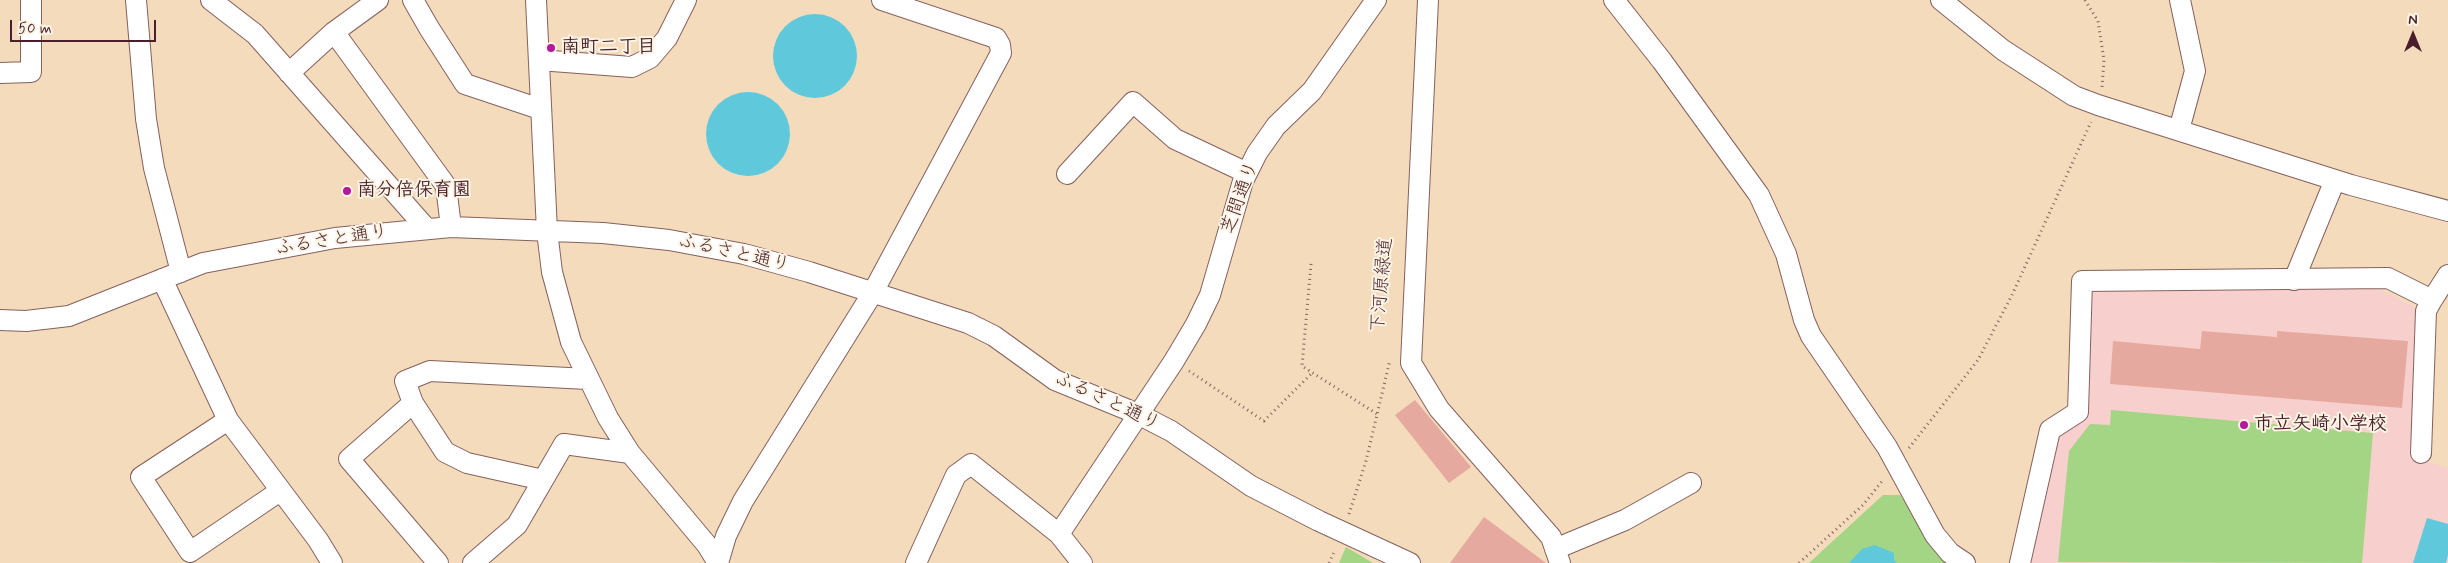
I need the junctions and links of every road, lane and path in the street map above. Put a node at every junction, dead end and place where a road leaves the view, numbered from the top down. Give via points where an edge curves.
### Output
1 (31, 0) edge
2 (136, 0) edge
3 (211, 0) edge
4 (378, 0) edge
5 (413, 0) edge
6 (536, 0) edge
7 (686, 0) edge
8 (882, 0) edge
9 (1376, 0) edge
10 (1428, 0) edge
11 (1614, 0) edge
12 (1941, 0) edge
13 (2085, 0) edge
14 (2180, 0) edge
15 (334, 32) junction
16 (539, 60) junction
17 (0, 73) edge
18 (289, 73) junction
19 (2098, 105) junction
20 (540, 108) junction
21 (2179, 130) junction
22 (1246, 173) junction
23 (1067, 174) dead end
24 (2335, 180) junction
25 (2448, 211) edge
26 (451, 227) junction
27 (426, 228) junction
28 (547, 231) junction
29 (1312, 264) dead end
30 (181, 272) junction
31 (2448, 275) edge
32 (162, 279) junction
33 (2294, 280) junction
34 (872, 294) junction
35 (2432, 300) junction
36 (0, 320) edge
37 (1390, 353) dead end
38 (1174, 361) junction
39 (1311, 374) junction
40 (588, 379) junction
41 (413, 403) junction
42 (1138, 414) junction
43 (1377, 414) junction
44 (228, 420) junction
45 (630, 453) junction
46 (2421, 453) dead end
47 (1897, 465) junction
48 (543, 480) junction
49 (1691, 483) dead end
50 (280, 491) junction
51 (1343, 532) junction
52 (1059, 534) junction
53 (1557, 556) edge
54 (330, 562) edge
55 (438, 563) edge
56 (473, 563) edge
57 (718, 563) edge
58 (916, 563) edge
59 (1082, 563) edge
60 (1329, 563) edge
61 (1410, 563) edge
62 (1799, 563) edge
63 (1965, 563) edge
64 (2020, 563) edge

1 - 17 street via 31,72
2 - 30 street via 146,119 154,168
3 - 18 street via 255,34
4 - 15 street
5 - 20 street via 465,84
6 - 16 street
7 - 16 street via 668,38 650,58 632,67
8 - 34 street via 996,38 1001,53
9 - 22 street, 芝間通り via 1312,91 1276,126
10 - 53 street via 1411,363 1439,409 1551,537
11 - 47 street via 1759,195 1786,254 1811,336
12 - 19 street via 2003,50 2074,96
13 - 19 path via 2098,21 2104,60
14 - 21 street via 2195,71
15 - 18 street
15 - 26 street via 446,186
16 - 20 street
18 - 27 street
19 - 21 street
19 - 47 path via 2012,295 1978,360
20 - 28 street
21 - 24 street
22 - 23 street via 1175,139 1133,102
22 - 38 street, 芝間通り via 1210,295
24 - 25 street
24 - 33 street
26 - 27 street, ふるさと通り
26 - 28 street, ふるさと通り
27 - 30 street, ふるさと通り via 335,238 203,263
28 - 34 street, ふるさと通り via 669,240 735,252 809,272
28 - 40 street via 552,272 571,342
29 - 39 path via 1302,366
30 - 32 street, ふるさと通り
31 - 35 street
32 - 36 street, ふるさと通り via 68,316 26,321
32 - 44 street
33 - 35 street via 2388,278
33 - 64 street via 2082,281 2078,412 2050,430
34 - 42 street, ふるさと通り via 968,323 994,336 1055,380
34 - 57 street via 743,501 726,536
35 - 46 street via 2426,311
37 - 43 path, 下河原緑道
38 - 39 path via 1264,421
38 - 42 street, 芝間通り
39 - 43 path
40 - 41 street via 430,371 405,381
40 - 45 street
41 - 48 street via 445,452 467,463
41 - 55 street via 348,459
42 - 51 street, ふるさと通り via 1171,431 1251,486
42 - 52 street, 芝間通り
43 - 51 path, 下河原緑道
44 - 50 street
44 - 50 street via 141,477 190,552
45 - 48 street via 564,444
45 - 57 street via 707,544
47 - 62 path via 1863,504
47 - 63 street via 1935,535 1950,553
48 - 56 street via 517,525
49 - 53 street
50 - 54 street via 318,540
51 - 60 path, 下河原緑道
51 - 61 street, ふるさと通り
52 - 58 street via 971,464 956,475
52 - 59 street

